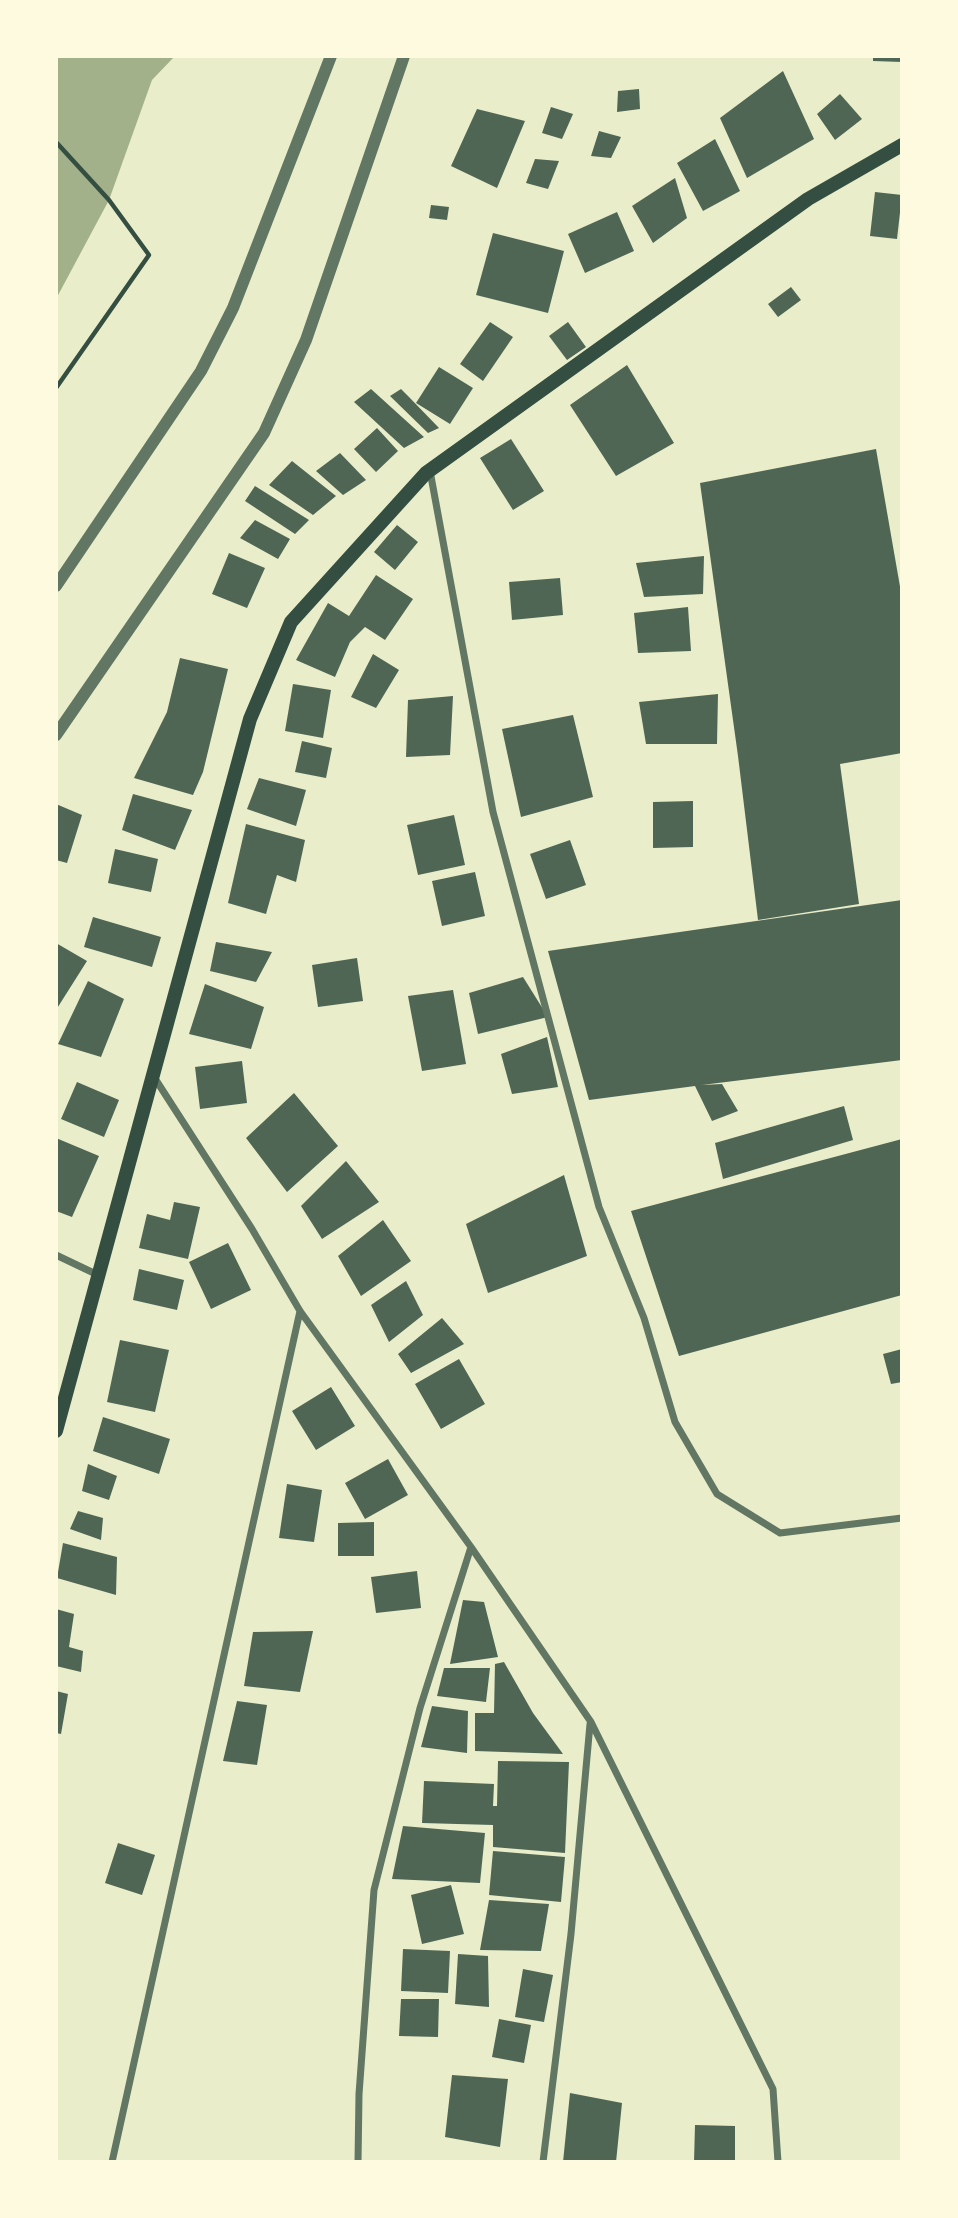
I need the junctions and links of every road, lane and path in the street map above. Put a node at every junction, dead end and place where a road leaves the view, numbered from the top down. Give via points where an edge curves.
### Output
1 (331, 56) edge
2 (404, 56) edge
3 (56, 142) edge
4 (902, 145) edge
5 (56, 388) edge
6 (430, 471) junction
7 (56, 586) edge
8 (56, 735) edge
9 (152, 1075) junction
10 (56, 1255) edge
11 (97, 1275) junction
12 (300, 1311) junction
13 (61, 1390) edge
14 (56, 1431) edge
15 (902, 1518) edge
16 (471, 1548) junction
17 (591, 1722) junction
18 (112, 2162) edge
19 (358, 2162) edge
20 (543, 2162) edge
21 (778, 2162) edge

1 - 7 street via 233,307 201,371
2 - 8 street via 306,340 264,433
3 - 5 path via 109,200 149,256
4 - 6 main road via 808,199
6 - 9 main road via 291,622 250,719
6 - 15 street via 493,812 599,1207 644,1318 675,1422 717,1494 780,1533
9 - 11 main road
9 - 12 street
10 - 11 street
11 - 13 main road
12 - 16 street
12 - 18 street
13 - 14 main road
16 - 17 street
16 - 19 street via 420,1708 374,1891
17 - 20 street
17 - 21 street via 773,2089

